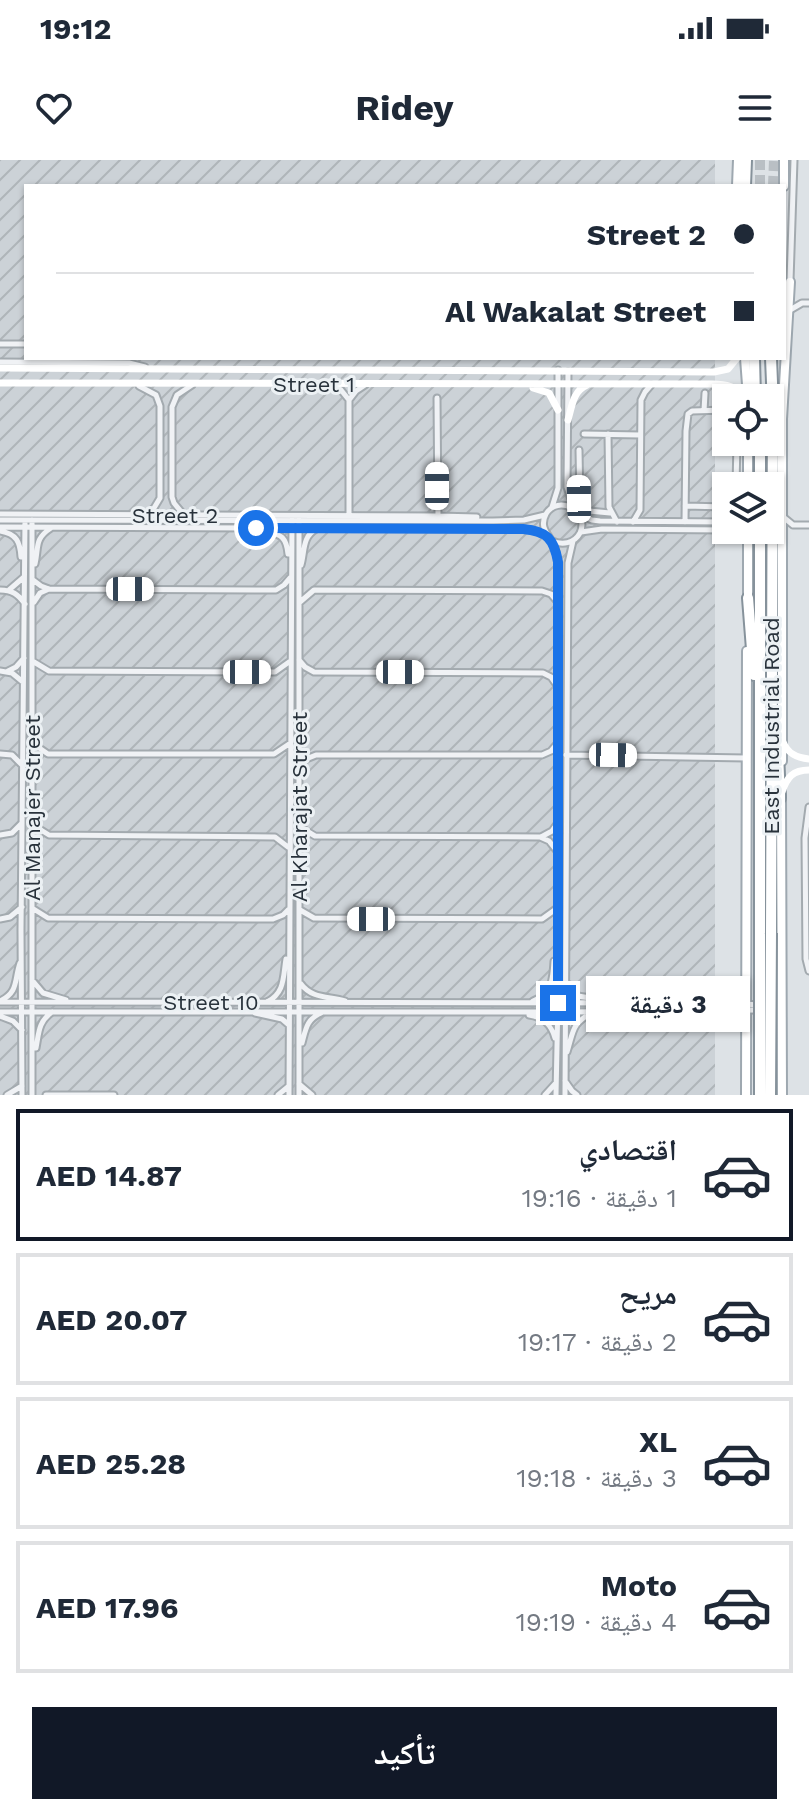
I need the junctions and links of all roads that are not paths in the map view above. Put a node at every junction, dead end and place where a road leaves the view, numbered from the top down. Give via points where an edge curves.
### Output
1 (787, 160) edge
2 (743, 163) edge
3 (738, 184) edge
4 (745, 184) edge
5 (784, 184) edge
6 (790, 282) joint
7 (790, 294) junction
8 (805, 303) edge
9 (788, 320) edge
10 (0, 344) edge
11 (24, 344) edge
12 (786, 348) edge
13 (64, 360) edge
14 (735, 360) edge
15 (749, 360) edge
16 (749, 360) edge
17 (761, 360) edge
18 (774, 360) edge
19 (785, 360) edge
20 (0, 365) edge
21 (145, 368) junction
22 (563, 370) junction
23 (747, 372) joint
24 (0, 383) edge
25 (130, 383) junction
26 (196, 383) junction
27 (592, 383) junction
28 (654, 383) junction
29 (698, 383) junction
30 (330, 384) junction
31 (366, 384) junction
32 (507, 384) junction
33 (558, 384) junction
34 (568, 384) junction
35 (629, 384) junction
36 (712, 384) joint
37 (747, 384) edge
38 (755, 384) edge
39 (759, 384) edge
40 (705, 393) junction
41 (437, 398) dead end
42 (349, 400) junction
43 (641, 400) junction
44 (558, 410) junction
45 (704, 411) junction
46 (712, 411) edge
47 (568, 420) junction
48 (584, 434) dead end
49 (608, 434) junction
50 (640, 435) junction
51 (579, 450) dead end
52 (567, 472) junction
53 (578, 472) junction
54 (781, 472) edge
55 (685, 506) junction
56 (712, 507) edge
57 (552, 508) junction
58 (576, 512) junction
59 (610, 513) junction
60 (146, 515) junction
61 (184, 515) junction
62 (349, 515) junction
63 (546, 515) junction
64 (438, 516) junction
65 (0, 517) edge
66 (784, 519) edge
67 (295, 520) junction
68 (493, 521) junction
69 (617, 522) junction
70 (632, 522) junction
71 (685, 522) junction
72 (712, 522) edge
73 (29, 524) junction
74 (793, 525) junction
75 (809, 525) edge
76 (52, 527) junction
77 (256, 528) junction
78 (296, 528) junction
79 (318, 528) junction
80 (0, 529) edge
81 (712, 530) edge
82 (580, 532) junction
83 (784, 532) edge
84 (547, 535) junction
85 (574, 540) junction
86 (552, 541) junction
87 (748, 544) edge
88 (760, 544) edge
89 (781, 544) edge
90 (291, 564) junction
91 (24, 568) junction
92 (299, 574) junction
93 (24, 576) junction
94 (33, 576) junction
95 (291, 577) junction
96 (558, 577) junction
97 (49, 589) junction
98 (0, 590) edge
99 (9, 590) junction
100 (276, 590) junction
101 (314, 590) junction
102 (542, 591) junction
103 (748, 598) junction
104 (557, 601) junction
105 (299, 602) junction
106 (33, 603) junction
107 (291, 603) junction
108 (25, 604) junction
109 (24, 658) junction
110 (299, 659) junction
111 (291, 660) junction
112 (33, 661) junction
113 (557, 661) junction
114 (771, 664) junction
115 (4, 671) edge
116 (49, 671) junction
117 (275, 672) junction
118 (314, 672) junction
119 (543, 673) junction
120 (23, 682) junction
121 (33, 684) junction
122 (290, 684) junction
123 (299, 685) junction
124 (557, 685) junction
125 (759, 713) junction
126 (23, 741) junction
127 (299, 742) junction
128 (783, 742) junction
129 (32, 743) junction
130 (290, 743) junction
131 (557, 744) junction
132 (4, 754) edge
133 (48, 754) junction
134 (274, 754) junction
135 (316, 755) junction
136 (542, 755) junction
137 (566, 755) junction
138 (797, 757) junction
139 (747, 758) junction
140 (809, 759) edge
141 (22, 765) junction
142 (33, 766) junction
143 (290, 767) junction
144 (299, 767) junction
145 (557, 767) junction
146 (809, 770) edge
147 (797, 771) junction
148 (780, 798) junction
149 (809, 807) edge
150 (23, 822) junction
151 (558, 823) junction
152 (33, 824) junction
153 (290, 825) junction
154 (299, 826) junction
155 (0, 835) edge
156 (8, 835) junction
157 (49, 835) junction
158 (315, 836) junction
159 (275, 837) junction
160 (540, 837) junction
161 (33, 847) junction
162 (23, 849) junction
163 (290, 849) junction
164 (299, 849) junction
165 (557, 852) junction
166 (22, 906) junction
167 (32, 907) junction
168 (557, 907) junction
169 (289, 908) junction
170 (299, 909) junction
171 (48, 918) junction
172 (314, 918) junction
173 (3, 919) edge
174 (273, 919) junction
175 (542, 919) junction
176 (21, 930) junction
177 (299, 931) junction
178 (557, 932) junction
179 (32, 933) junction
180 (766, 933) junction
181 (289, 934) junction
182 (557, 946) junction
183 (289, 951) junction
184 (747, 956) junction
185 (22, 958) junction
186 (782, 962) junction
187 (809, 971) edge
188 (747, 975) junction
189 (31, 979) junction
190 (299, 980) junction
191 (566, 981) junction
192 (782, 989) junction
193 (0, 1001) edge
194 (22, 1002) junction
195 (32, 1002) junction
196 (71, 1002) junction
197 (266, 1002) junction
198 (350, 1002) junction
199 (289, 1003) junction
200 (299, 1003) junction
201 (524, 1003) junction
202 (558, 1003) junction
203 (620, 1003) junction
204 (728, 1003) junction
205 (566, 1004) junction
206 (747, 1007) junction
207 (766, 1008) junction
208 (54, 1011) junction
209 (251, 1011) junction
210 (289, 1011) junction
211 (299, 1011) junction
212 (325, 1011) junction
213 (595, 1011) junction
214 (716, 1011) junction
215 (23, 1012) junction
216 (33, 1012) junction
217 (512, 1012) junction
218 (558, 1012) junction
219 (565, 1012) junction
220 (0, 1014) edge
221 (289, 1025) junction
222 (23, 1032) junction
223 (782, 1032) junction
224 (747, 1036) junction
225 (557, 1047) junction
226 (747, 1048) junction
227 (782, 1048) junction
228 (300, 1051) junction
229 (33, 1057) junction
230 (565, 1060) junction
231 (564, 1079) junction
232 (32, 1082) junction
233 (299, 1084) junction
234 (556, 1084) junction
235 (22, 1086) junction
236 (289, 1086) junction
237 (0, 1095) edge
238 (7, 1095) edge
239 (22, 1095) edge
240 (32, 1095) edge
241 (46, 1095) edge
242 (114, 1095) edge
243 (278, 1095) edge
244 (289, 1095) edge
245 (299, 1095) edge
246 (312, 1095) edge
247 (545, 1095) edge
248 (556, 1095) edge
249 (565, 1095) edge
250 (577, 1095) edge
251 (746, 1095) edge
252 (760, 1095) edge
253 (770, 1095) edge
254 (782, 1095) edge

1 - 5 main road
1 - 6 street
2 - 3 main road
2 - 4 highway
6 - 7 main road
7 - 8 street
7 - 9 main road
8 - 9 street
9 - 12 main road
10 - 11 street
13 - 20 street
13 - 21 street
14 - 22 street, Street 1 via 728,369 714,372
15 - 23 highway
16 - 38 highway
17 - 39 highway
18 - 114 highway, East Industrial Road
19 - 54 main road
20 - 21 street, Street 1
21 - 22 street, Street 1
22 - 33 street
22 - 34 street
23 - 37 main road
24 - 25 street, Street 1
25 - 26 street, Street 1
25 - 60 street via 151,391 160,406 160,498
26 - 30 street, Street 1
26 - 61 street via 181,391 172,407 172,497
27 - 34 street, Street 1
27 - 35 street, Street 1
27 - 47 street via 576,393
28 - 29 street, Street 1
28 - 35 street, Street 1
28 - 43 street
29 - 36 street, Street 1
29 - 40 street
30 - 31 street, Street 1
30 - 42 street
31 - 32 street, Street 1
31 - 42 street
32 - 33 street, Street 1
32 - 44 street via 547,391
33 - 34 street, Street 1
33 - 44 street
34 - 47 street
35 - 43 street
36 - 40 street
40 - 45 street
41 - 64 street
42 - 62 street
43 - 50 street
44 - 57 street via 558,488
45 - 46 street
45 - 55 street via 687,416
47 - 52 street
48 - 49 street
49 - 50 street
49 - 59 street
50 - 70 street via 640,510
51 - 53 street
52 - 53 street
52 - 58 street
53 - 59 street via 580,503 589,511
55 - 56 street
55 - 71 street
57 - 58 street via 563,505
57 - 63 street
58 - 69 street
58 - 82 street
59 - 69 street
60 - 61 street, Street 2
60 - 65 street, Street 2
61 - 62 street, Street 2
62 - 64 street, Street 2
63 - 68 street, Street 2
63 - 84 street
64 - 68 street, Street 2
65 - 73 street, Street 2
66 - 74 street
67 - 68 street, Street 2
67 - 73 street, Street 2
67 - 78 street, Al Kharajat Street
69 - 70 street
70 - 71 street
71 - 72 street
73 - 76 street, Street 2
73 - 80 street, Street 2
73 - 91 street, Al Manajer Street
73 - 94 street, Al Manajer Street
74 - 75 street
74 - 83 street
76 - 77 street, Street 2
76 - 94 street via 38,540
77 - 78 street, Street 2
77 - 90 street via 285,539
78 - 79 street, Street 2
78 - 90 street, Al Kharajat Street
78 - 92 street, Al Kharajat Street
79 - 84 street, Street 2 via 523,529
79 - 92 street via 306,538
80 - 91 street, Street 2 via 18,539
81 - 82 street
82 - 85 street
84 - 86 street
85 - 86 street
85 - 137 street via 568,563
86 - 96 street
87 - 103 main road
88 - 125 highway, East Industrial Road
89 - 128 main road
90 - 95 street, Al Kharajat Street
91 - 93 street, Al Manajer Street
92 - 101 street
92 - 105 street, Al Kharajat Street
93 - 99 street
93 - 108 street, Al Manajer Street
94 - 97 street
94 - 106 street, Al Manajer Street
95 - 100 street
95 - 107 street, Al Kharajat Street
96 - 102 street
96 - 104 street
97 - 100 street
97 - 106 street
98 - 99 street
99 - 108 street
100 - 107 street
101 - 102 street
101 - 105 street
102 - 104 street
103 - 125 highway
103 - 139 main road
104 - 113 street
105 - 110 street, Al Kharajat Street
106 - 112 street, Al Manajer Street
107 - 111 street, Al Kharajat Street
108 - 109 street, Al Manajer Street
109 - 115 street
109 - 120 street, Al Manajer Street
110 - 118 street
110 - 123 street, Al Kharajat Street
111 - 117 street
111 - 122 street, Al Kharajat Street
112 - 116 street
112 - 121 street, Al Manajer Street
113 - 119 street
113 - 124 street
114 - 148 highway
114 - 180 highway, East Industrial Road
115 - 120 street
116 - 117 street
116 - 121 street
117 - 122 street
118 - 119 street
118 - 123 street
119 - 124 street
120 - 126 street, Al Manajer Street
121 - 129 street, Al Manajer Street
122 - 130 street, Al Kharajat Street
123 - 127 street, Al Kharajat Street
124 - 131 street
125 - 180 highway, East Industrial Road
126 - 132 street
126 - 141 street, Al Manajer Street
127 - 135 street
127 - 144 street, Al Kharajat Street
128 - 138 street
128 - 148 main road
129 - 133 street
129 - 142 street, Al Manajer Street
130 - 134 street
130 - 143 street, Al Kharajat Street
131 - 136 street
131 - 145 street
132 - 141 street
133 - 134 street
133 - 142 street
134 - 143 street
135 - 136 street
135 - 144 street
136 - 145 street
137 - 139 street
137 - 191 street
138 - 140 street
138 - 147 street via 790,763
139 - 184 main road
141 - 150 street, Al Manajer Street
142 - 152 street, Al Manajer Street
143 - 153 street, Al Kharajat Street
144 - 154 street, Al Kharajat Street
145 - 151 street
146 - 147 street
147 - 148 street via 787,779
148 - 186 main road
149 - 187 street
150 - 156 street
150 - 162 street, Al Manajer Street
151 - 160 street
151 - 165 street
152 - 157 street
152 - 161 street, Al Manajer Street
153 - 159 street
153 - 163 street, Al Kharajat Street
154 - 158 street
154 - 164 street, Al Kharajat Street
155 - 156 street
156 - 162 street
157 - 159 street
157 - 161 street
158 - 160 street
158 - 164 street
159 - 163 street
160 - 165 street
161 - 167 street, Al Manajer Street
162 - 166 street, Al Manajer Street
163 - 169 street, Al Kharajat Street
164 - 170 street, Al Kharajat Street
165 - 168 street
166 - 173 street
166 - 176 street, Al Manajer Street
167 - 171 street
167 - 179 street, Al Manajer Street
168 - 175 street
168 - 178 street
169 - 174 street
169 - 181 street, Al Kharajat Street
170 - 172 street
170 - 177 street, Al Kharajat Street
171 - 174 street
171 - 179 street
172 - 175 street
172 - 177 street
173 - 176 street
174 - 181 street
175 - 178 street
176 - 185 street, Al Manajer Street
177 - 190 street, Al Kharajat Street
178 - 182 street
179 - 189 street, Al Manajer Street
180 - 252 highway, East Industrial Road, bridge
180 - 253 highway, East Industrial Road, bridge
181 - 183 street, Al Kharajat Street
182 - 201 street via 548,991
182 - 202 street
183 - 197 street via 281,988
183 - 199 street, Al Kharajat Street
184 - 186 main road via 752,978 763,983 775,977
184 - 188 main road
185 - 193 street via 13,990
185 - 194 street, Al Manajer Street
186 - 192 main road
188 - 204 main road via 741,993
188 - 206 main road
189 - 195 street, Al Manajer Street
189 - 196 street, Street 10 via 43,993
190 - 198 street, Street 10 via 314,995
190 - 200 street, Al Kharajat Street
191 - 203 street, Street 10 via 578,996
191 - 205 street
192 - 207 street
192 - 223 main road
193 - 194 street, Street 10
194 - 195 street, Street 10
194 - 215 street, Al Manajer Street
195 - 196 street, Street 10
195 - 216 street, Al Manajer Street
196 - 197 street, Street 10
197 - 199 street, Street 10
198 - 200 street, Street 10
198 - 201 street, Street 10
199 - 200 street, Street 10
199 - 210 street, Al Kharajat Street
200 - 211 street, Al Kharajat Street
201 - 202 street, Street 10
202 - 205 street, Street 10
202 - 218 street
203 - 204 street, Street 10
203 - 205 street, Street 10
204 - 206 street, Street 10
205 - 219 street
206 - 207 street, Street 10
206 - 214 street, Street 10
206 - 224 main road
207 - 223 street
208 - 209 street, Street 10
208 - 216 street, Street 10
208 - 229 street via 39,1026
209 - 210 street, Street 10
209 - 221 street, Street 10
210 - 211 street, Street 10
210 - 221 street, Al Kharajat Street
211 - 212 street, Street 10
211 - 228 street, Al Kharajat Street
212 - 217 street, Street 10
212 - 228 street via 307,1023
213 - 214 street, Street 10
213 - 219 street, Street 10
213 - 230 street via 573,1028
214 - 224 main road via 740,1019
215 - 216 street, Street 10
215 - 220 street, Street 10
215 - 222 street, Al Manajer Street
216 - 229 street, Al Manajer Street
217 - 218 street, Street 10
217 - 225 street, Street 10 via 546,1022
218 - 219 street, Street 10
218 - 225 street
219 - 230 street
220 - 222 street, Street 10
221 - 236 street, Al Kharajat Street
222 - 235 street, Al Manajer Street
223 - 227 main road
224 - 226 main road
225 - 234 street
226 - 227 main road via 763,1036
226 - 251 main road
227 - 254 main road
228 - 233 street, Al Kharajat Street
229 - 232 street, Al Manajer Street
230 - 231 street
231 - 249 street
231 - 250 street
232 - 240 street, Al Manajer Street
232 - 241 street
233 - 245 street, Al Kharajat Street
233 - 246 street
234 - 247 street
234 - 248 street
235 - 238 street
235 - 239 street, Al Manajer Street
236 - 243 street
236 - 244 street, Al Kharajat Street
237 - 238 street
241 - 242 street

